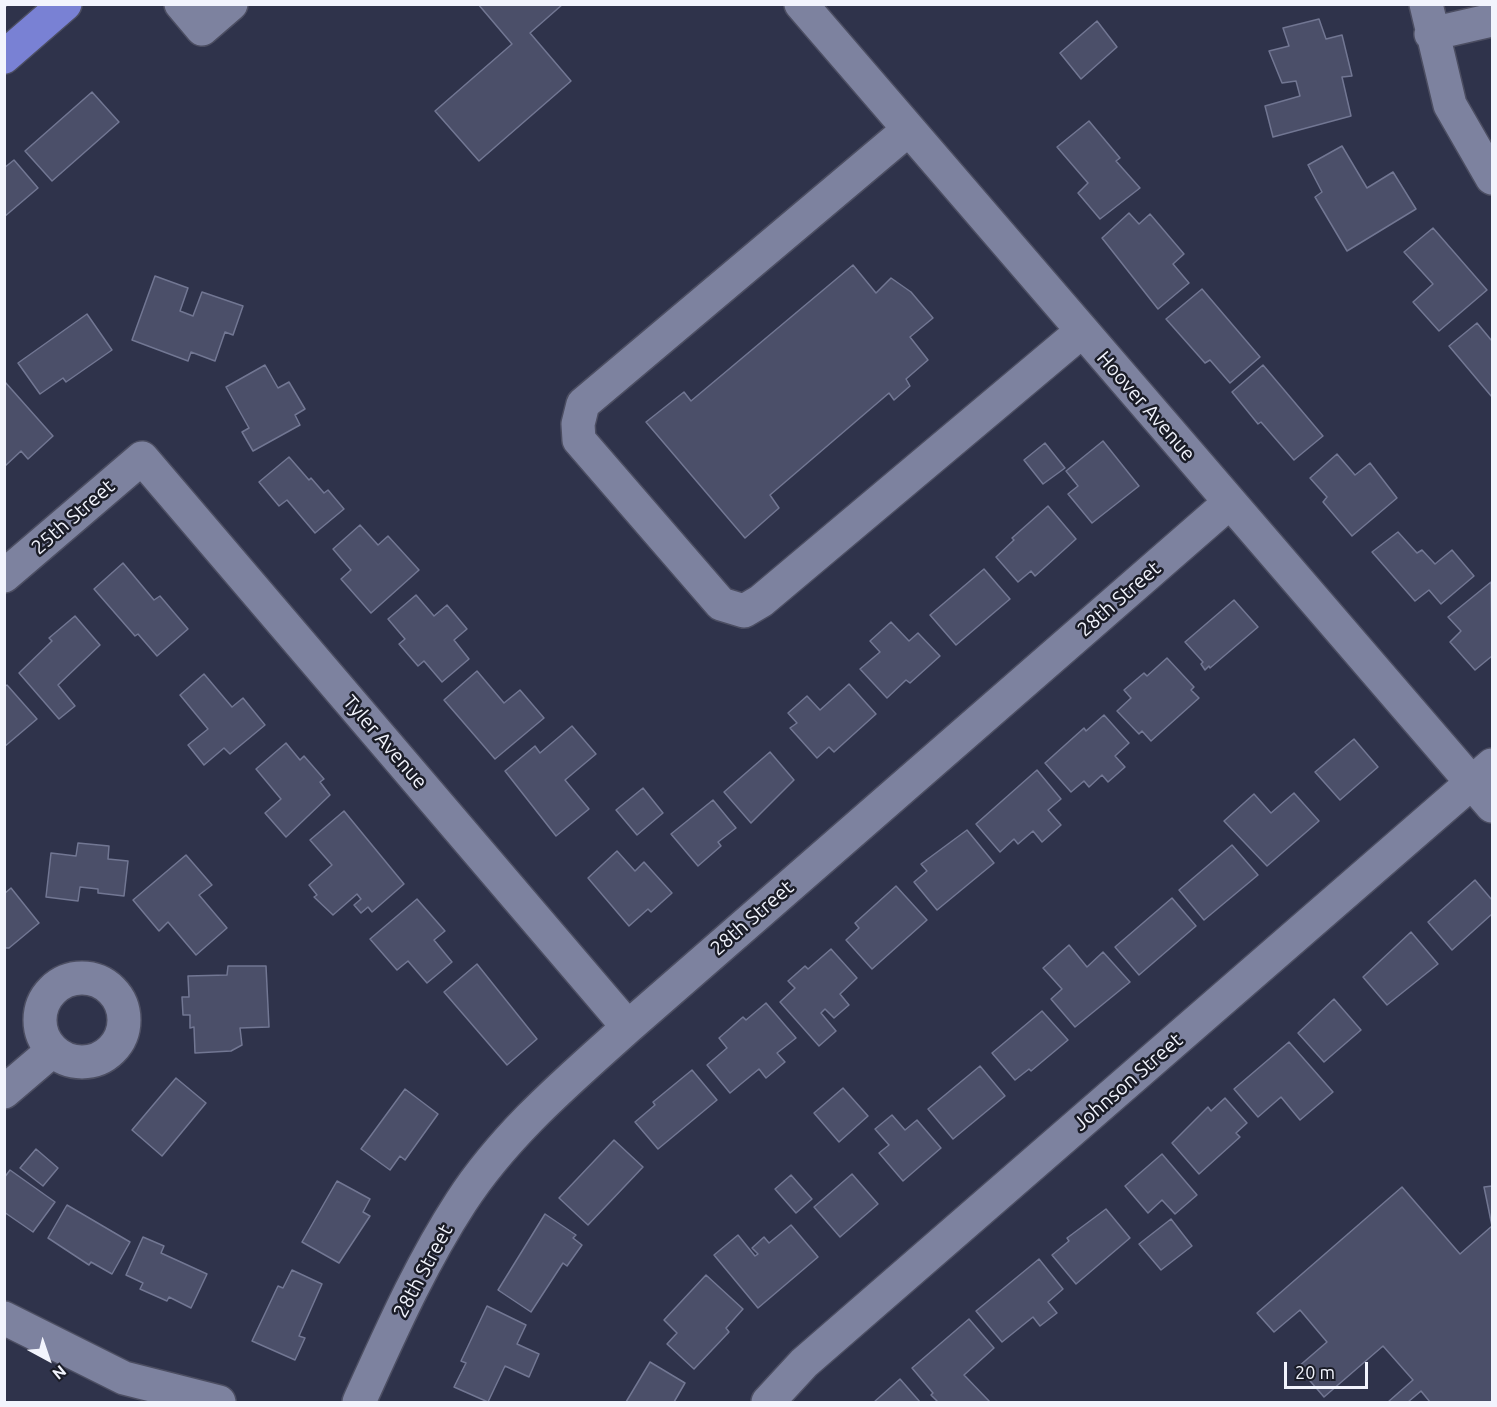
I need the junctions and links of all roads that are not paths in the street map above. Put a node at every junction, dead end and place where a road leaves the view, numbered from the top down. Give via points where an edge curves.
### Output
1 (65, 4) edge
2 (181, 4) edge
3 (231, 4) edge
4 (801, 4) edge
5 (1428, 19) edge
6 (1492, 20) edge
7 (4, 57) edge
8 (908, 130) junction
9 (1492, 178) edge
10 (1081, 332) junction
11 (142, 458) joint
12 (1229, 503) junction
13 (4, 576) edge
14 (1486, 785) edge
15 (628, 1027) junction
16 (52, 1051) dead end
17 (4, 1092) edge
18 (4, 1318) edge
19 (219, 1402) edge
20 (359, 1402) edge
21 (768, 1402) edge

1 - 7 main road
2 - 3 street via 202,29
4 - 8 street, Hoover Avenue
5 - 6 street
5 - 9 street via 1450,105
8 - 10 street, Hoover Avenue
8 - 10 street via 583,404 579,440 722,604 744,611 761,602
10 - 12 street, Hoover Avenue
11 - 13 street, 25th Street
11 - 15 street, Tyler Avenue
12 - 14 street, Hoover Avenue
12 - 15 street, 28th Street
14 - 21 street, Johnson Street via 813,1355
15 - 20 street, 28th Street via 558,1089 509,1140 461,1202 405,1301
16 - 17 street
18 - 19 street via 124,1378

